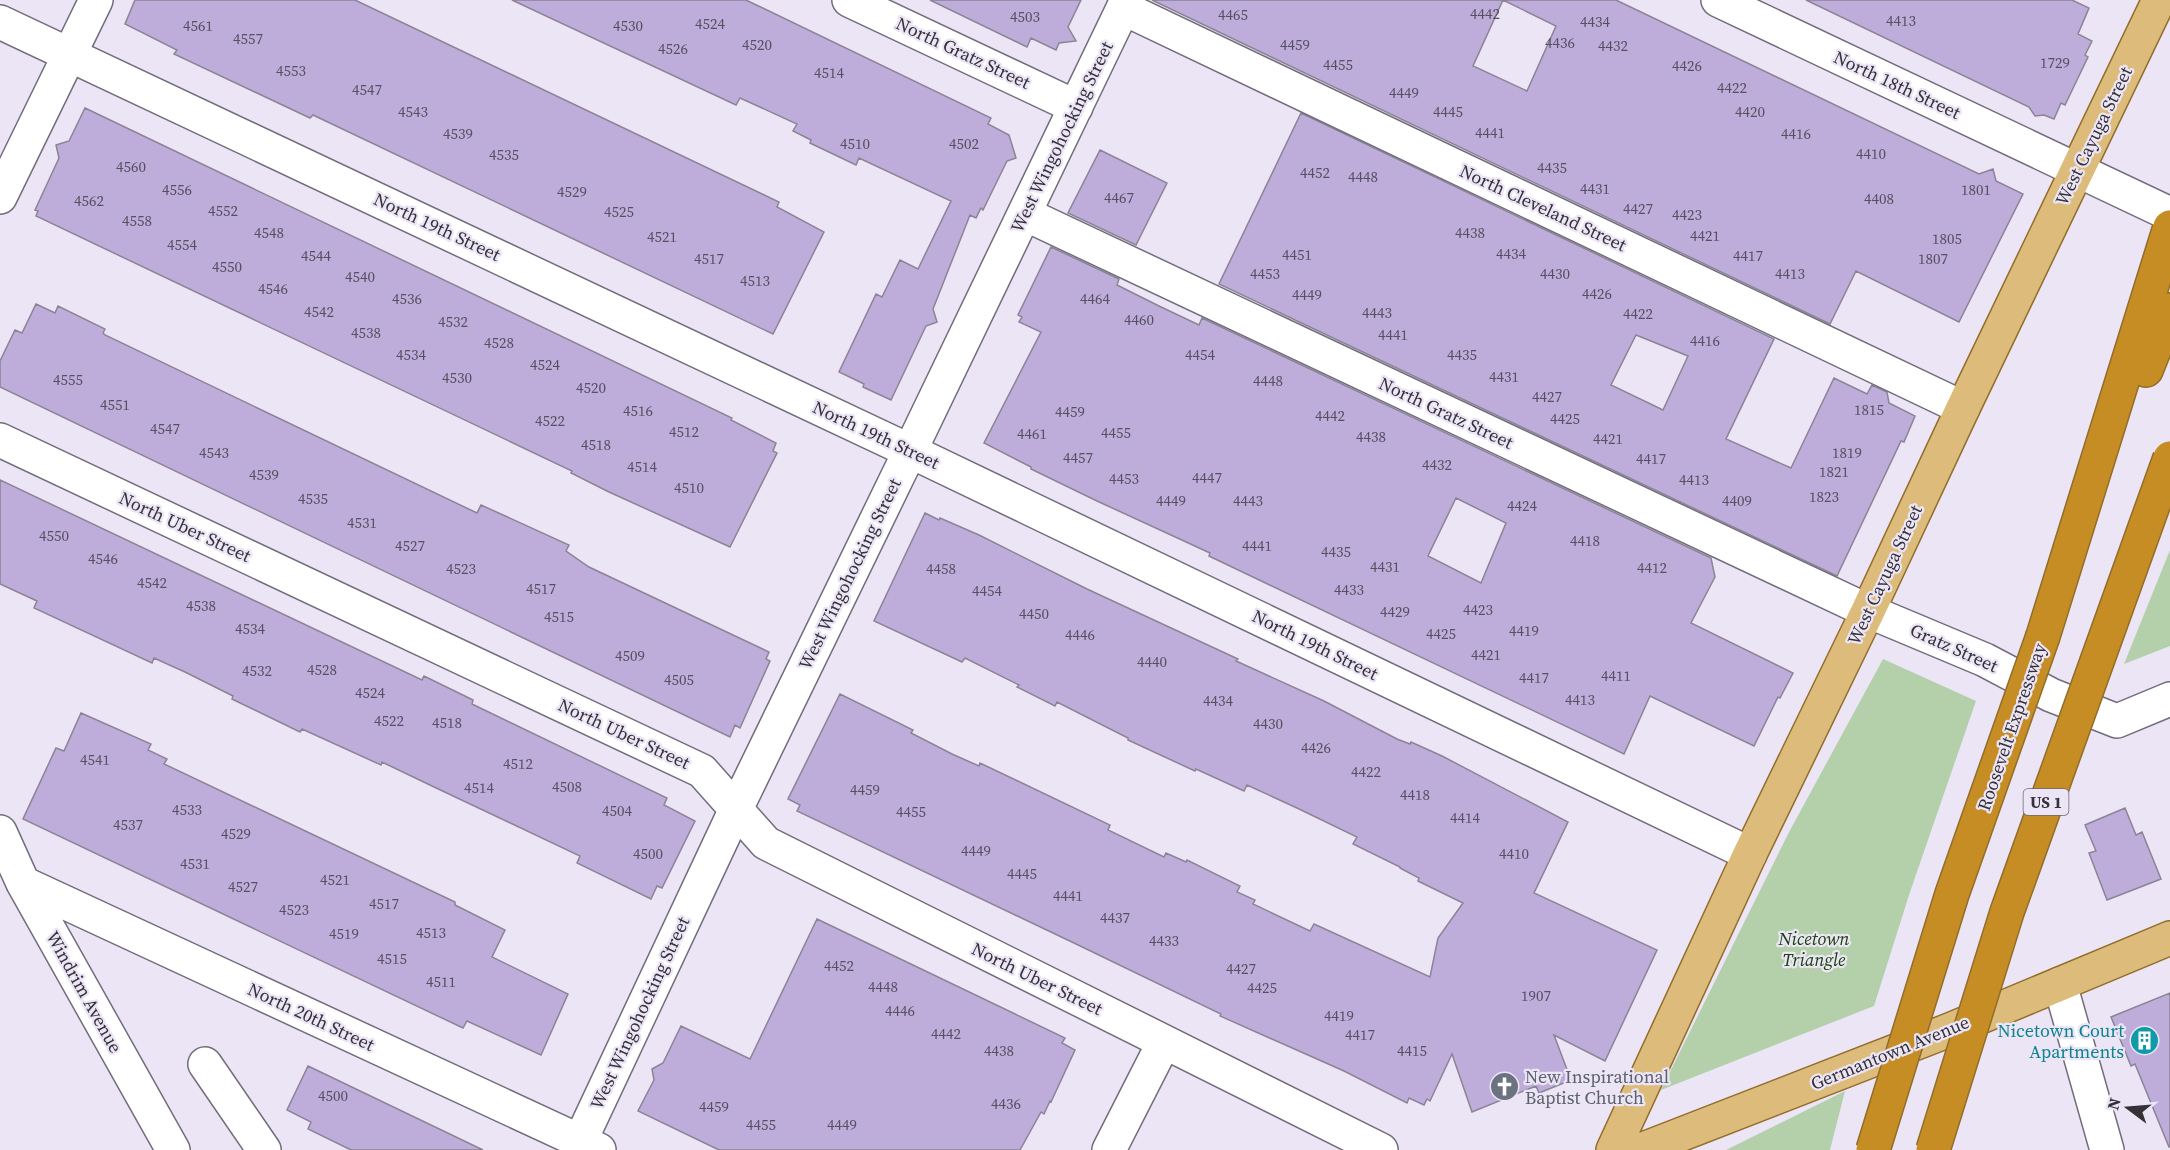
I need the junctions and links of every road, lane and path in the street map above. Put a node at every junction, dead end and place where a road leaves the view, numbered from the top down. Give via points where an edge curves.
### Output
1 (96, 0) edge
2 (849, 0) edge
3 (1718, 0) edge
4 (2159, 0) edge
5 (1125, 4) edge
6 (0, 21) edge
7 (69, 53) junction
8 (1076, 107) junction
9 (2077, 170) junction
10 (0, 196) edge
11 (1024, 214) junction
12 (2170, 214) edge
13 (2170, 227) edge
14 (2170, 310) edge
15 (1963, 408) junction
16 (0, 440) edge
17 (910, 451) junction
18 (2170, 458) edge
19 (1868, 611) junction
20 (2043, 636) junction
21 (2170, 699) edge
22 (736, 809) junction
23 (0, 832) edge
24 (1750, 854) junction
25 (23, 883) junction
26 (2170, 938) edge
27 (2060, 984) junction
28 (1164, 1042) junction
29 (205, 1064) dead end
30 (585, 1147) edge
31 (173, 1150) edge
32 (264, 1150) edge
33 (1108, 1150) edge
34 (1381, 1150) edge
35 (1613, 1150) edge
36 (1641, 1150) edge
37 (1873, 1150) edge
38 (1933, 1150) edge
39 (2107, 1150) edge

1 - 7 street
2 - 8 street, North Gratz Street
3 - 9 street, North 18th Street
4 - 9 main road, West Cayuga Street
5 - 8 street, West Wingohocking Street
5 - 15 street, North Cleveland Street
6 - 7 street, North 19th Street
7 - 10 street
7 - 17 street, North 19th Street
8 - 11 street, West Wingohocking Street
9 - 12 street, North 18th Street
9 - 15 main road, West Cayuga Street
11 - 17 street, West Wingohocking Street
11 - 19 street, North Gratz Street
13 - 20 highway
14 - 20 highway, Roosevelt Expressway
15 - 19 main road, West Cayuga Street
16 - 22 street, North Uber Street via 702,771
17 - 22 street, West Wingohocking Street
17 - 24 street, North 19th Street
18 - 38 highway, US 1, bridge via 2007,912
19 - 21 street, Gratz Street via 2117,722
19 - 24 main road, West Cayuga Street
20 - 37 highway, Roosevelt Expressway, bridge via 1949,904
22 - 28 street, North Uber Street via 766,843
22 - 30 street, West Wingohocking Street
23 - 25 street, Windrim Avenue
24 - 35 main road, West Cayuga Street
25 - 30 street, North 20th Street
25 - 31 street, Windrim Avenue
26 - 27 main road, Germantown Avenue
27 - 36 main road, Germantown Avenue
27 - 39 street
28 - 33 street
28 - 34 street, North Uber Street
29 - 32 street

